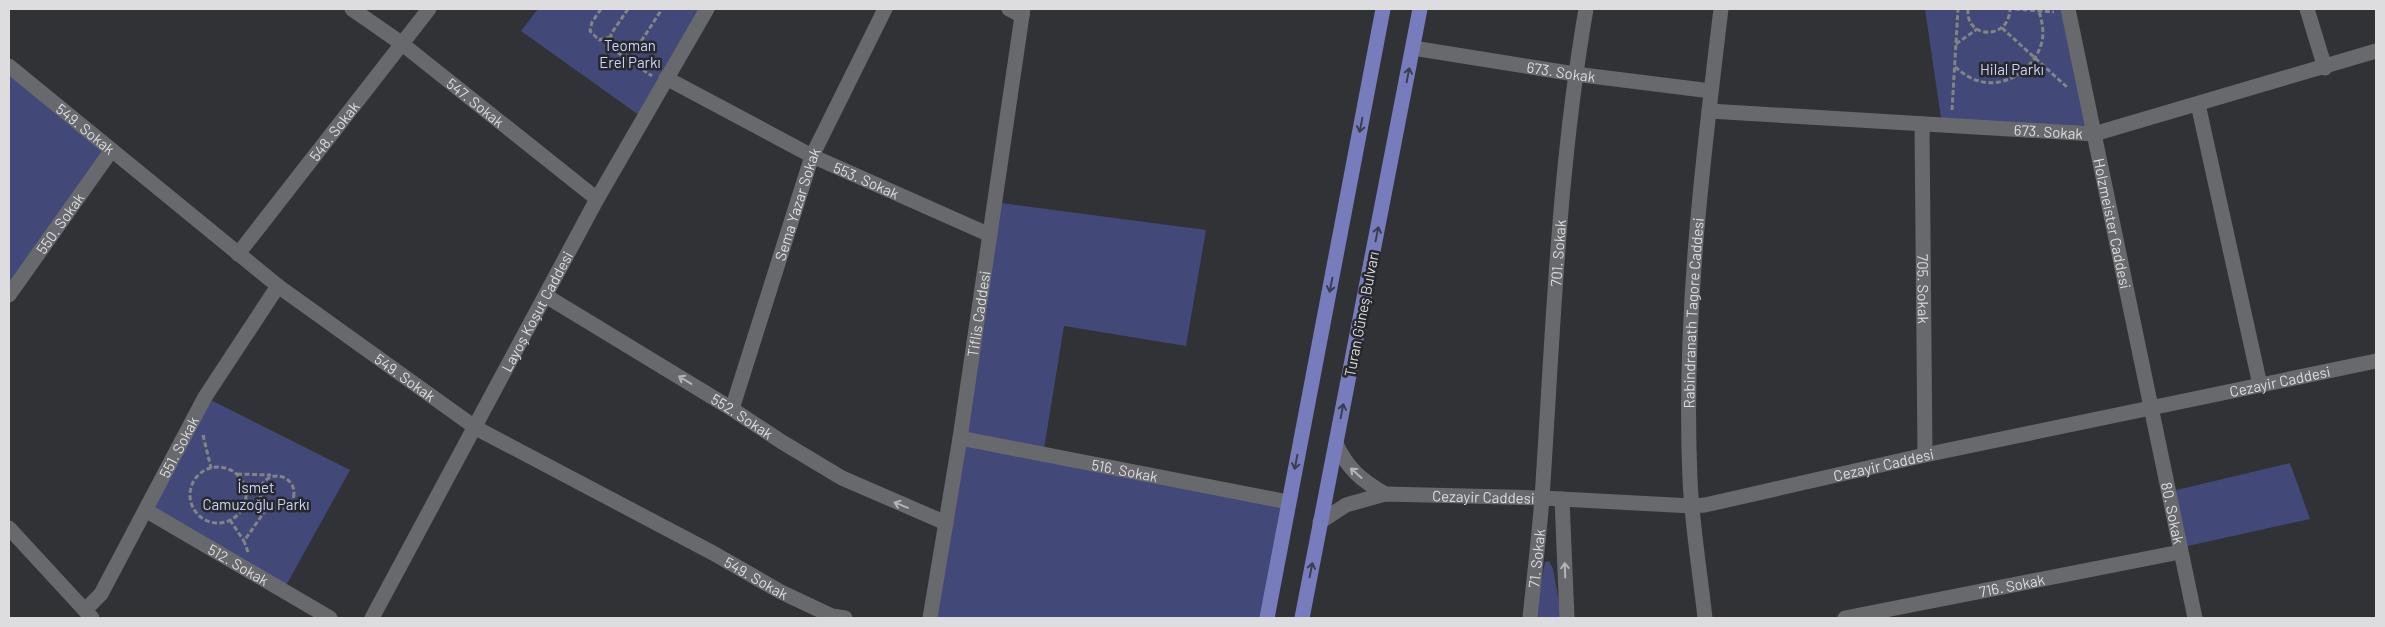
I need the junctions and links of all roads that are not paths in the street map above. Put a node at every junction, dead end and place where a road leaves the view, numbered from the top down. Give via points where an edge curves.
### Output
1 (352, 9) edge
2 (430, 9) edge
3 (707, 9) edge
4 (885, 9) edge
5 (1383, 9) edge
6 (1420, 9) edge
7 (1586, 9) edge
8 (1722, 9) edge
9 (2068, 9) edge
10 (2307, 9) edge
11 (1018, 11) edge
12 (401, 43) junction
13 (1413, 48) junction
14 (2375, 55) edge
15 (9, 66) edge
16 (2325, 68) junction
17 (1575, 74) junction
18 (665, 81) junction
19 (1711, 91) junction
20 (2198, 104) junction
21 (1709, 111) junction
22 (1922, 124) junction
23 (2094, 134) junction
24 (111, 151) junction
25 (812, 156) junction
26 (597, 199) junction
27 (990, 235) junction
28 (238, 254) junction
29 (278, 286) junction
30 (9, 296) edge
31 (546, 296) junction
32 (2376, 361) edge
33 (2260, 385) junction
34 (2151, 407) junction
35 (732, 408) junction
36 (476, 428) junction
37 (960, 438) junction
38 (1336, 444) junction
39 (1925, 455) junction
40 (1385, 494) junction
41 (1542, 498) junction
42 (1562, 499) junction
43 (1288, 502) junction
44 (1692, 506) junction
45 (147, 511) junction
46 (1320, 522) junction
47 (946, 523) junction
48 (9, 528) edge
49 (2180, 552) junction
50 (89, 614) edge
51 (330, 618) edge
52 (372, 618) edge
53 (845, 618) edge
54 (930, 618) edge
55 (1267, 618) edge
56 (1302, 618) edge
57 (1530, 618) edge
58 (1567, 618) edge
59 (1705, 618) edge
60 (1845, 618) edge
61 (2195, 618) edge

1 - 12 street, 547. Sokak
2 - 12 street, 548. Sokak
3 - 18 street, Layoş Koşut Caddesi
4 - 25 street, Sema Yazar Sokak
5 -> 43 main road
6 - 13 main road, Turan Güneş Bulvarı
7 - 17 street, 701. Sokak
8 - 19 street, Rabindranath Tagore Caddesi
9 - 23 street, Holzmeister Caddesi
10 - 16 street
11 - 27 street, Tiflis Caddesi
12 - 26 street, 547. Sokak
12 - 28 street, 548. Sokak
13 - 17 street, 673. Sokak
38 -> 13 main road, Turan Güneş Bulvarı
14 - 16 street, 673. Sokak
15 - 24 street, 549. Sokak
16 - 20 street, 673. Sokak
17 - 19 street, 673. Sokak
17 - 41 street, 701. Sokak via 1564,158
18 - 25 street, 553. Sokak
18 - 26 street, Layoş Koşut Caddesi
19 - 21 street, Rabindranath Tagore Caddesi
20 - 23 street, 673. Sokak
20 - 33 street
21 - 22 street, 673. Sokak
21 - 44 street, Rabindranath Tagore Caddesi via 1693,276 1689,435
22 - 23 street, 673. Sokak
22 - 39 street, 705. Sokak
23 - 34 street, Holzmeister Caddesi
24 - 28 street, 549. Sokak
24 - 30 street, 550. Sokak
25 - 27 street, 553. Sokak
25 - 35 street, Sema Yazar Sokak
26 - 31 street, Layoş Koşut Caddesi
27 - 37 street, Tiflis Caddesi
28 - 29 street, 549. Sokak
29 - 36 street, 549. Sokak
29 - 45 street, 551. Sokak via 205,397
35 -> 31 street, 552. Sokak
31 - 36 street, Layoş Koşut Caddesi
32 - 33 street, Cezayir Caddesi
33 - 34 street, Cezayir Caddesi
34 - 39 street, Cezayir Caddesi
34 - 49 street, 80. Sokak
47 -> 35 street, 552. Sokak via 842,478
36 - 52 street, Layoş Koşut Caddesi
36 - 53 street, 549. Sokak via 714,553 781,592 832,616
37 - 43 street, 516. Sokak
37 - 47 street, Tiflis Caddesi
40 -> 38 street via 1356,474
38 - 46 main road, Turan Güneş Bulvarı
39 - 44 street, Cezayir Caddesi
40 - 41 street, Cezayir Caddesi
40 - 46 street, Cezayir Caddesi via 1346,505
41 - 42 street, Cezayir Caddesi
41 - 57 street, 71. Sokak
42 - 44 street, Cezayir Caddesi
58 -> 42 street
43 - 55 main road
44 - 59 street, Rabindranath Tagore Caddesi
45 - 50 street, 551. Sokak
45 - 51 street, 512. Sokak
56 -> 46 main road, Turan Güneş Bulvarı
47 - 54 street, Tiflis Caddesi
48 - 50 street
49 - 60 street, 716. Sokak
49 - 61 street, 80. Sokak

